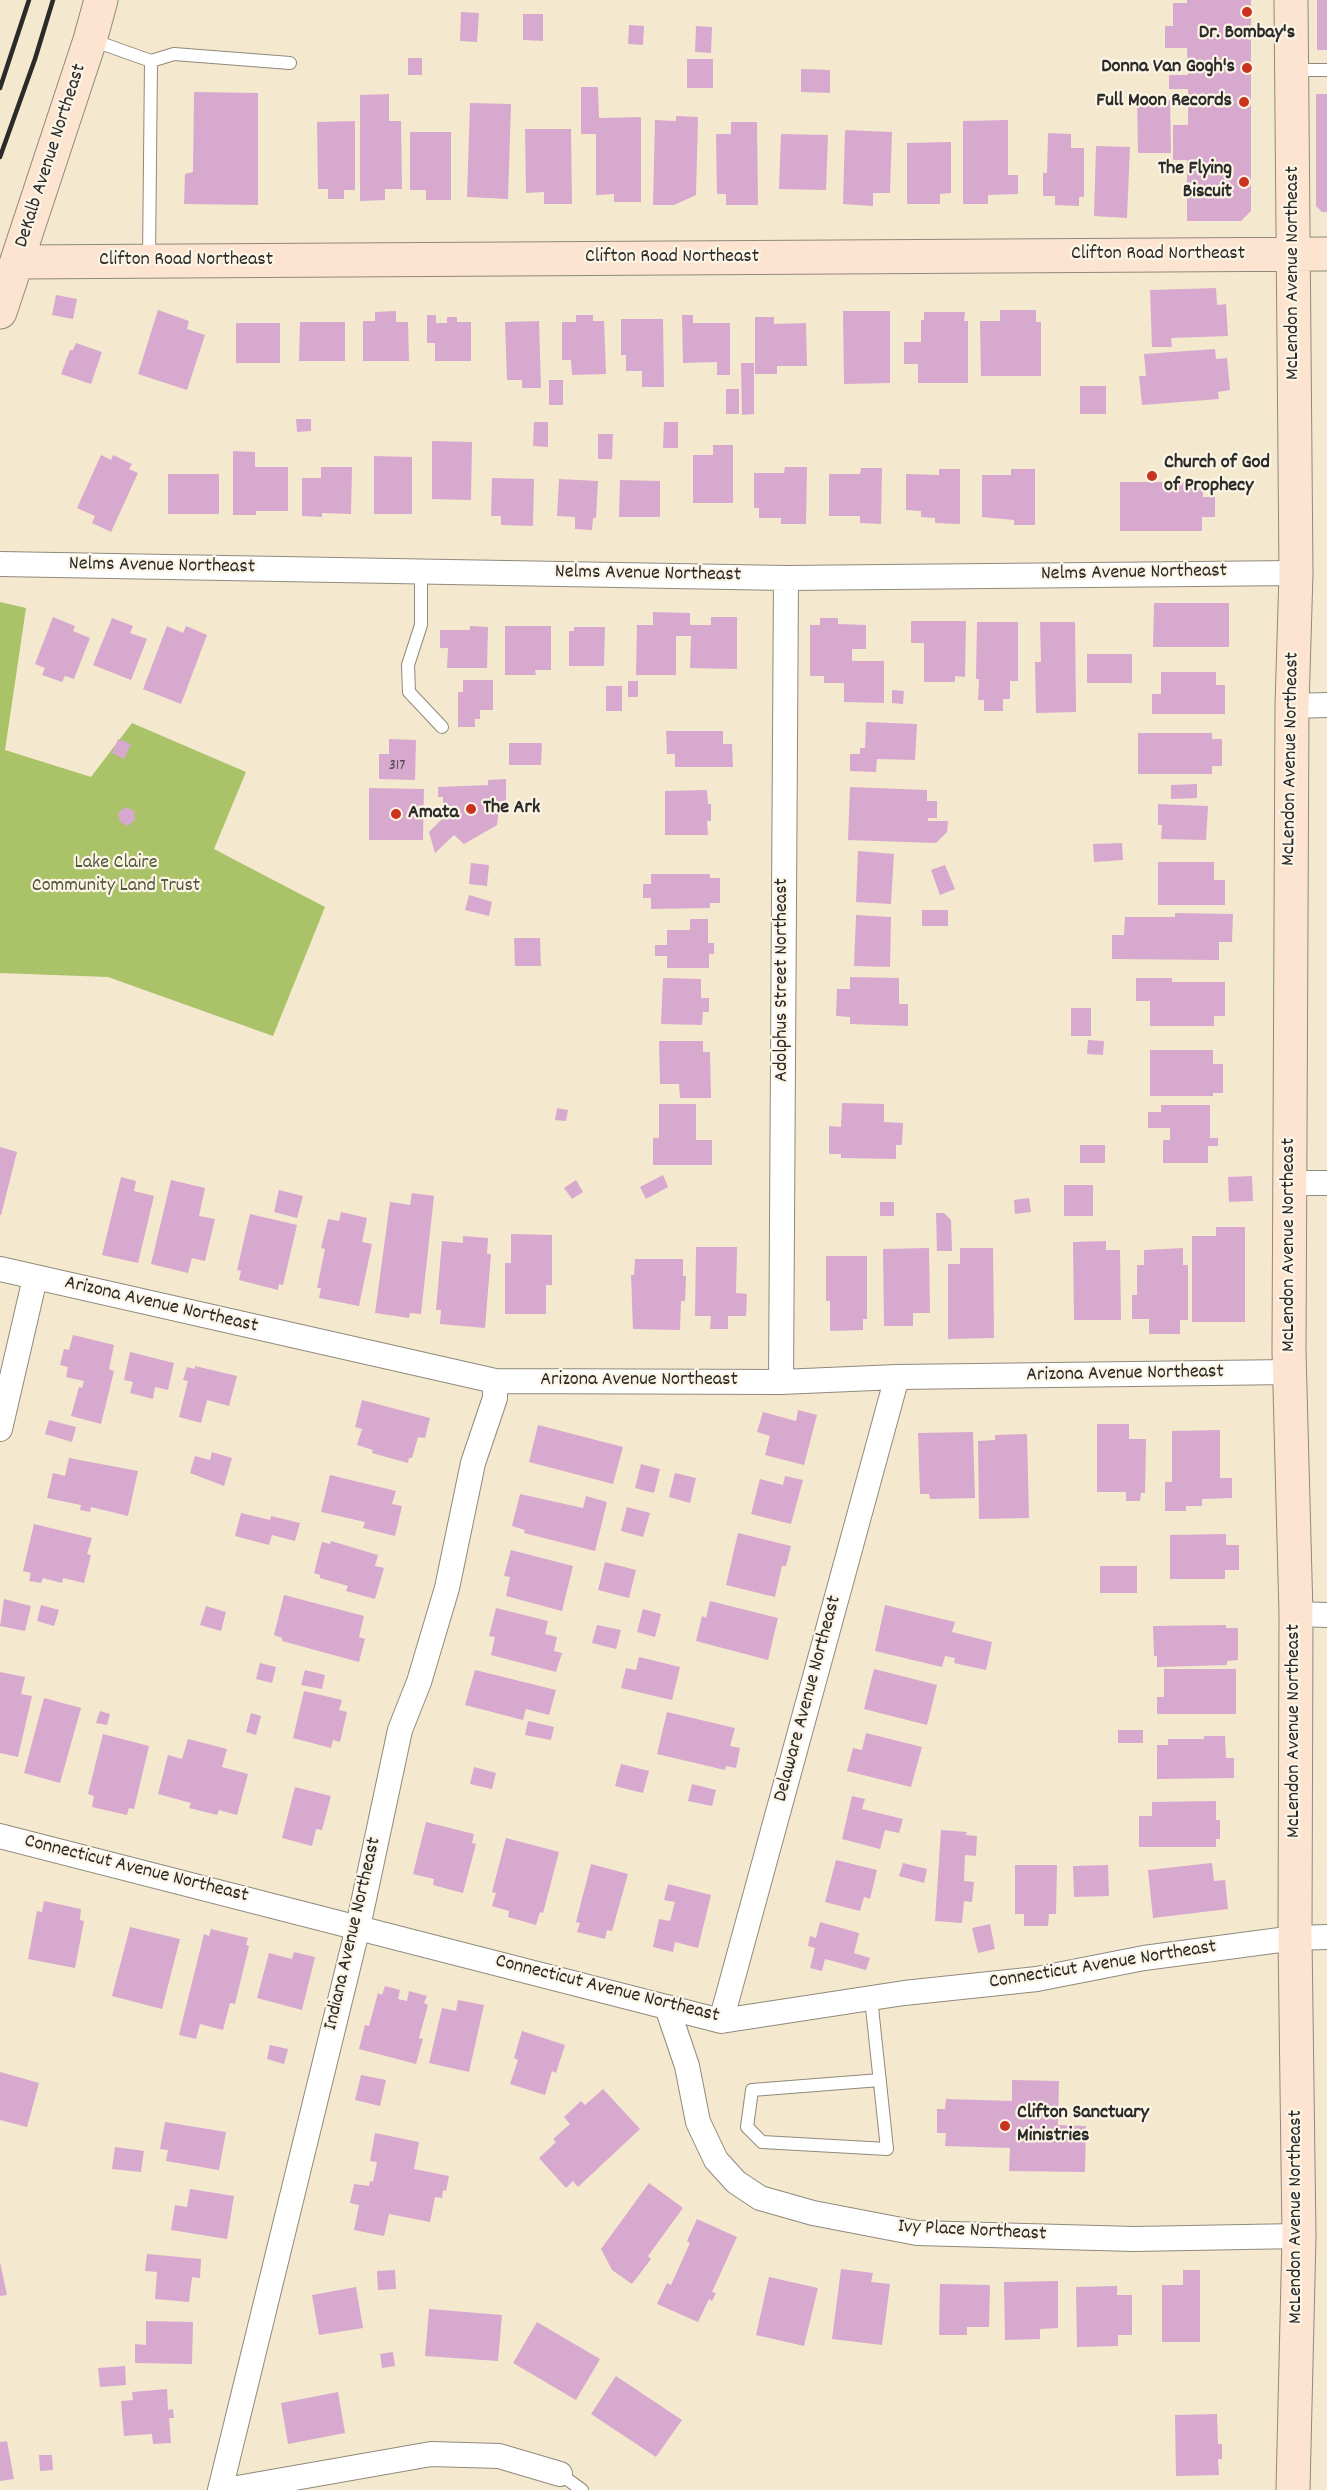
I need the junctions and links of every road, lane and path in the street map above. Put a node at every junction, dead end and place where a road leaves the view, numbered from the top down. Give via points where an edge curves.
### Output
1 (101, 0) edge
2 (1291, 0) edge
3 (90, 40) junction
4 (151, 61) junction
5 (290, 63) dead end
6 (1292, 70) junction
7 (1327, 70) edge
8 (1295, 254) junction
9 (1327, 254) edge
10 (149, 261) junction
11 (17, 262) junction
12 (0, 312) edge
13 (0, 564) edge
14 (421, 571) junction
15 (1296, 573) junction
16 (786, 578) junction
17 (1327, 705) edge
18 (1292, 706) junction
19 (442, 727) dead end
20 (1289, 1183) junction
21 (1327, 1183) edge
22 (0, 1269) edge
23 (35, 1278) junction
24 (1290, 1372) junction
25 (897, 1377) junction
26 (495, 1381) junction
27 (781, 1382) junction
28 (0, 1429) edge
29 (1311, 1614) edge
30 (0, 1836) edge
31 (358, 1927) junction
32 (1327, 1937) edge
33 (1295, 1938) junction
34 (872, 1998) junction
35 (667, 2007) junction
36 (721, 2021) junction
37 (880, 2080) junction
38 (1299, 2236) junction
39 (560, 2474) joint
40 (220, 2490) edge
41 (226, 2490) edge
42 (582, 2490) edge
43 (1293, 2490) edge

1 - 3 street, DeKalb Avenue Northeast
2 - 6 street, McLendon Avenue Northeast
3 - 4 lane
3 - 11 street, DeKalb Avenue Northeast
4 - 5 lane via 174,54
4 - 10 lane
6 - 7 lane
6 - 8 street, McLendon Avenue Northeast
8 - 9 street, Clifton Road Northeast
8 - 10 street, Clifton Road Northeast
8 - 15 street, McLendon Avenue Northeast
10 - 11 street, Clifton Road Northeast
11 - 12 street, DeKalb Avenue Northeast
13 - 14 street, Nelms Avenue Northeast
14 - 16 street, Nelms Avenue Northeast
14 - 19 lane via 421,625 408,665 408,692
15 - 16 street, Nelms Avenue Northeast
15 - 18 street, McLendon Avenue Northeast
16 - 27 street, Adolphus Street Northeast
17 - 18 street
18 - 20 street, McLendon Avenue Northeast
20 - 21 street
20 - 24 street, McLendon Avenue Northeast
22 - 23 street, Arizona Avenue Northeast
23 - 26 street, Arizona Avenue Northeast
23 - 28 street
24 - 25 street, Arizona Avenue Northeast
24 - 29 street, McLendon Avenue Northeast
25 - 27 street, Arizona Avenue Northeast
25 - 36 street, Delaware Avenue Northeast
26 - 27 street, Arizona Avenue Northeast
26 - 31 street, Indiana Avenue Northeast via 495,1398 473,1462 447,1588 419,1683 400,1730
29 - 33 street, McLendon Avenue Northeast
30 - 31 street, Connecticut Avenue Northeast
31 - 35 street, Connecticut Avenue Northeast
31 - 40 street, Indiana Avenue Northeast
32 - 33 street, Connecticut Avenue Northeast
33 - 34 street, Connecticut Avenue Northeast via 1144,1958 1037,1979
33 - 38 street, McLendon Avenue Northeast
34 - 36 street, Connecticut Avenue Northeast
34 - 37 lane
35 - 36 street, Connecticut Avenue Northeast
35 - 38 street, Ivy Place Northeast via 687,2066 698,2122 716,2160 736,2182 760,2198 813,2213 916,2233 1134,2239
37 - 37 lane via 887,2149 762,2142 747,2127 752,2090
38 - 43 street, McLendon Avenue Northeast
39 - 41 street via 499,2456 431,2454
39 - 42 lane

